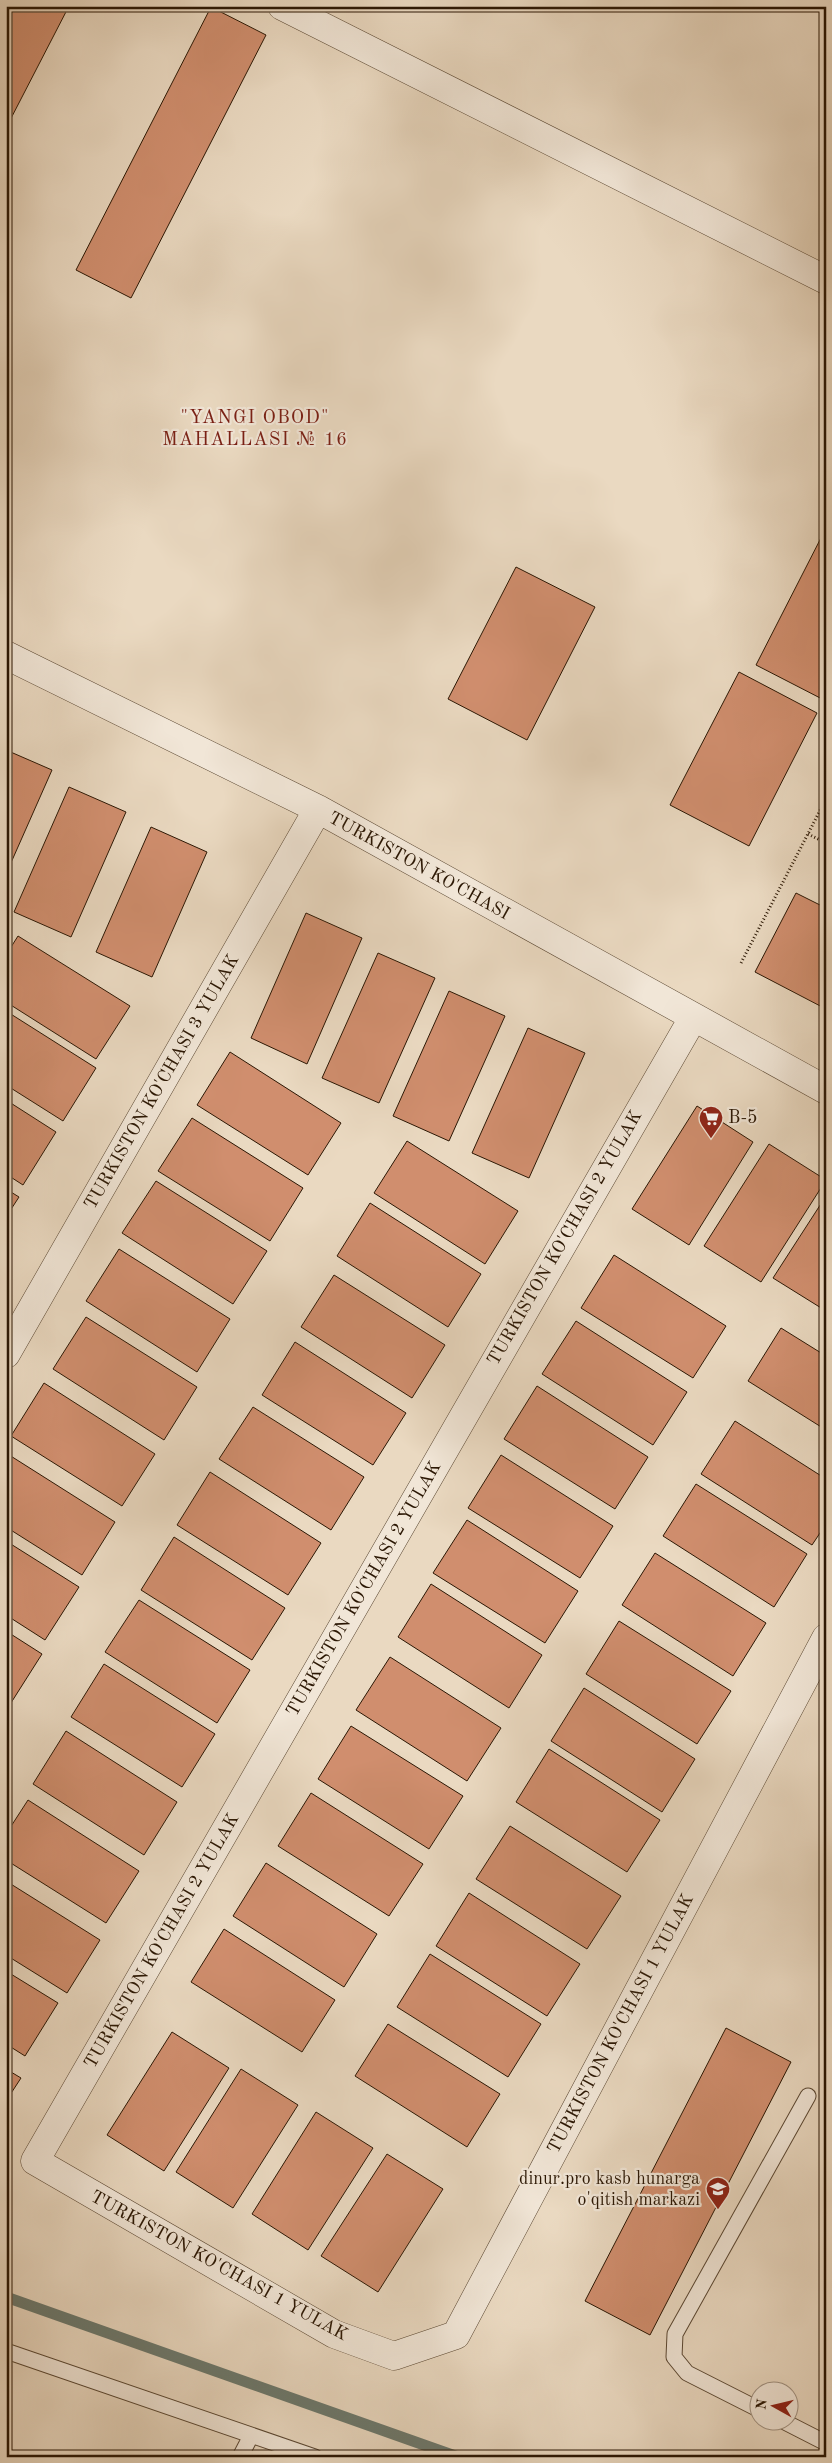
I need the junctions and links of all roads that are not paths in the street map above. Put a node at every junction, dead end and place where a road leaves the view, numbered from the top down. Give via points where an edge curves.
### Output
1 (282, 6) edge
2 (321, 16) edge
3 (826, 280) edge
4 (6, 655) edge
5 (318, 809) junction
6 (692, 1018) junction
7 (826, 1090) edge
8 (6, 1354) edge
9 (826, 1638) edge
10 (808, 2096) dead end
11 (34, 2161) joint
12 (6, 2351) edge
13 (750, 2405) edge
14 (800, 2430) edge
15 (251, 2436) junction
16 (826, 2443) edge
17 (240, 2457) edge
18 (315, 2457) edge

1 - 2 street
2 - 3 street
4 - 5 street, TURKISTON KO'CHASI
5 - 6 street, TURKISTON KO'CHASI
5 - 8 street, TURKISTON KO'CHASI 3 YULAK
6 - 7 street, TURKISTON KO'CHASI
6 - 11 street, TURKISTON KO'CHASI 2 YULAK
9 - 11 street, TURKISTON KO'CHASI 1 YULAK via 456,2335 394,2356 334,2334
10 - 13 lane via 675,2334 674,2357 687,2374
12 - 15 lane
14 - 16 lane
15 - 17 lane
15 - 18 lane

